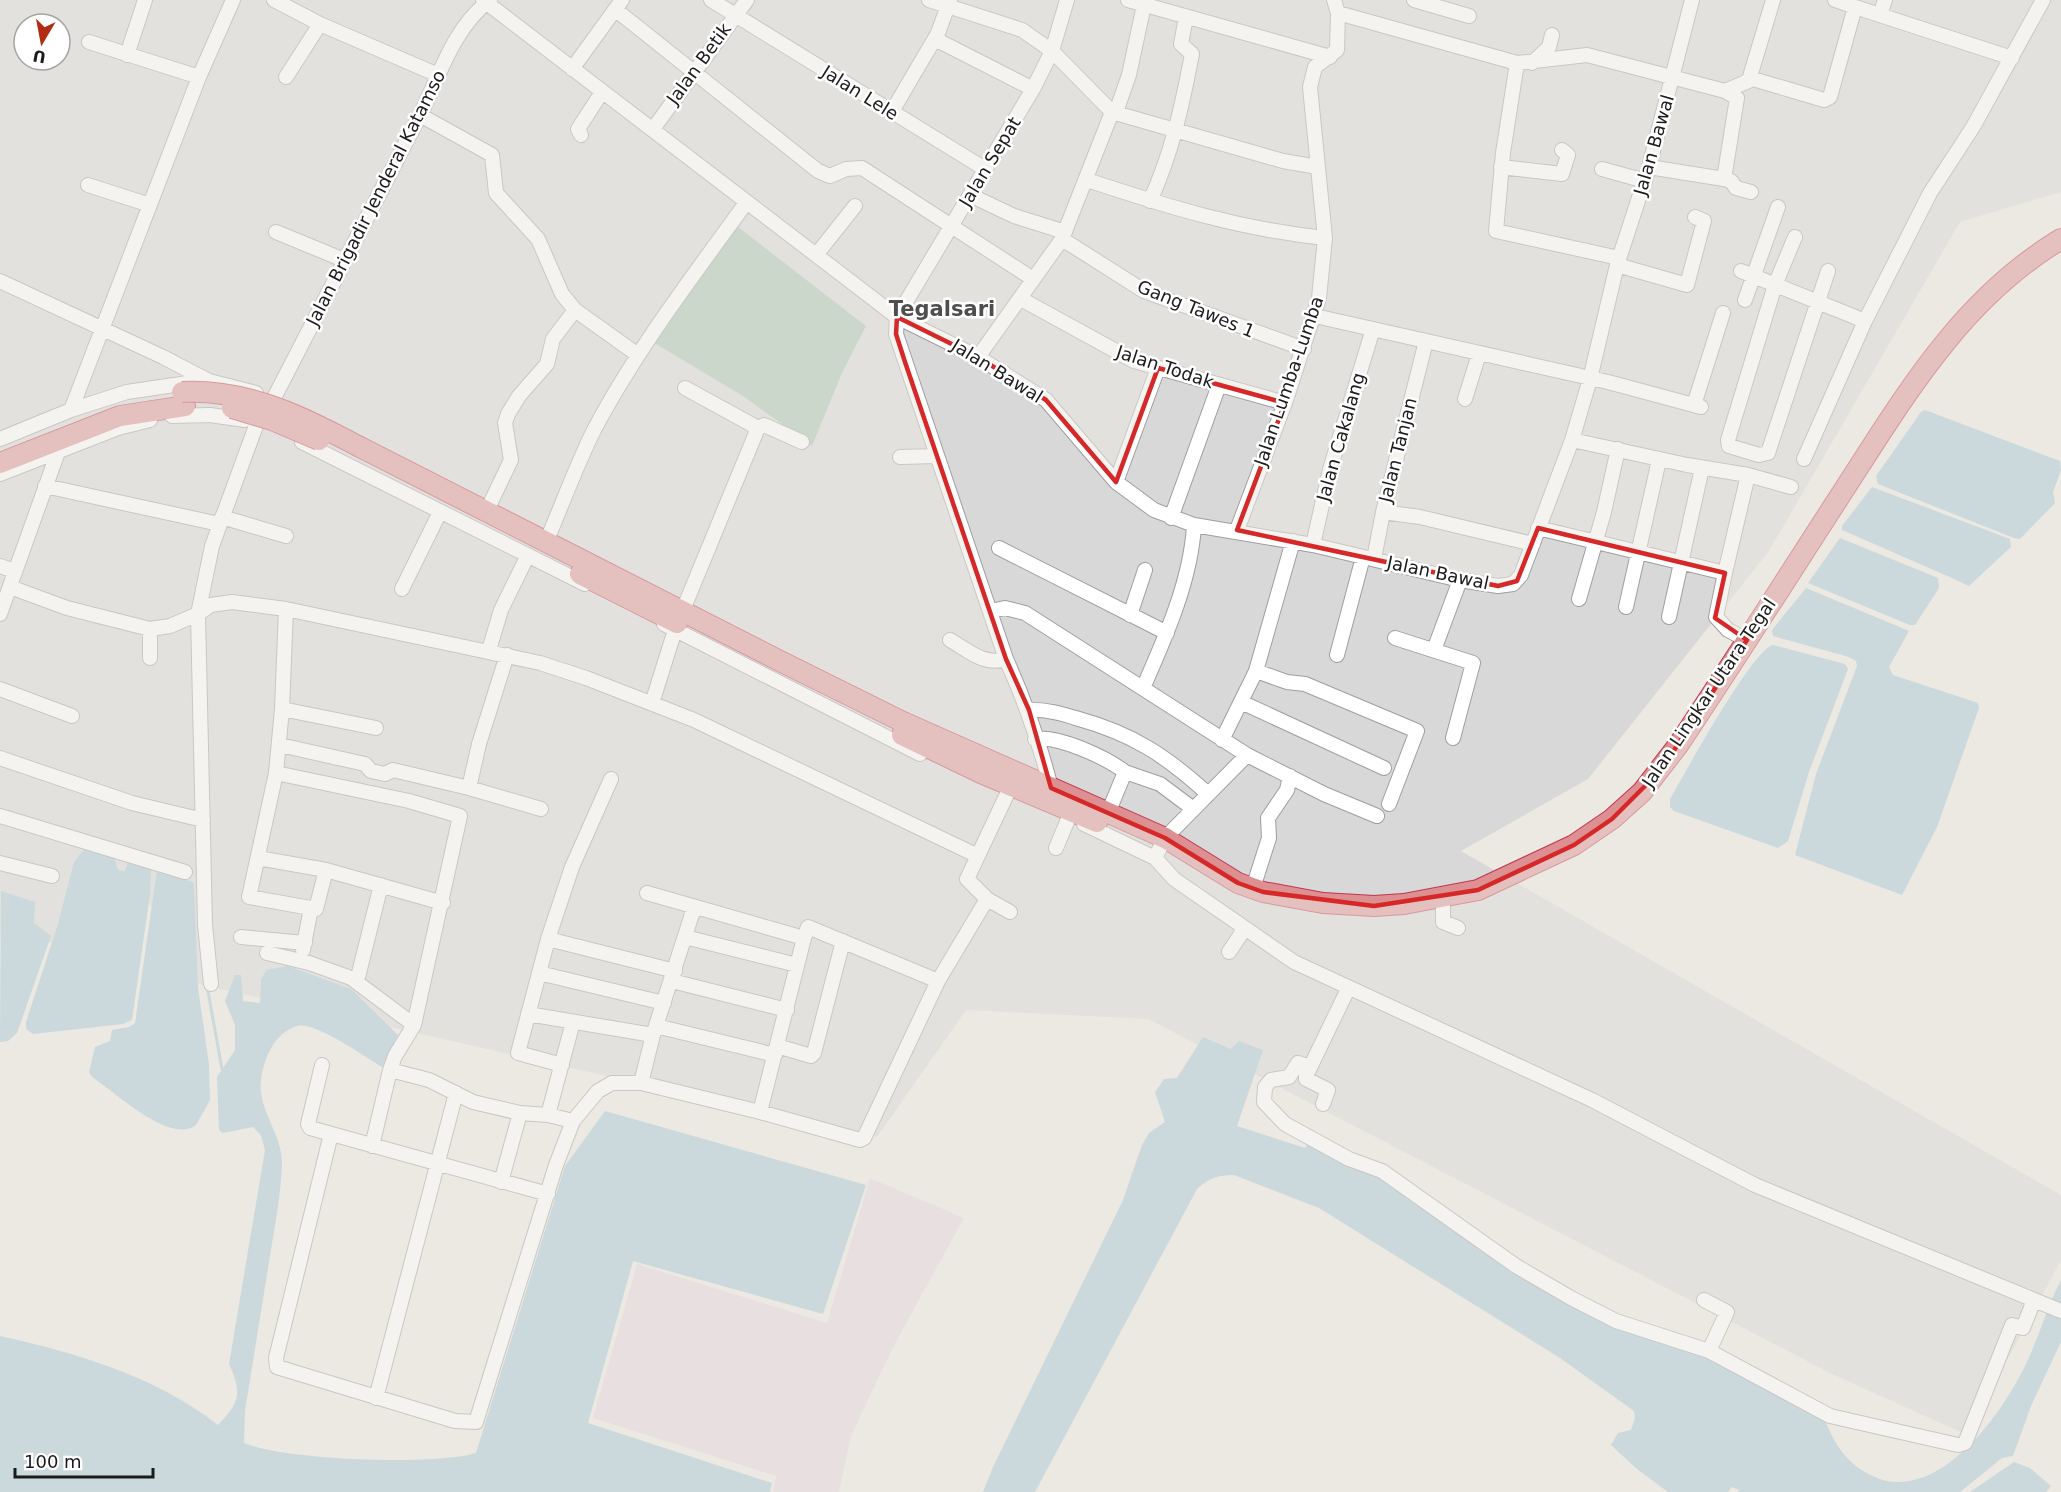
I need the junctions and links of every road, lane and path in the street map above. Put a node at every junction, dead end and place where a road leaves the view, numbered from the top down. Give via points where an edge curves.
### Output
1 (145, 0) edge
2 (233, 0) edge
3 (274, 0) edge
4 (711, 0) edge
5 (747, 0) edge
6 (929, 0) edge
7 (1067, 0) edge
8 (1128, 0) edge
9 (1414, 0) edge
10 (1692, 0) edge
11 (1773, 0) edge
12 (1835, 0) edge
13 (1885, 0) edge
14 (2043, 0) edge
15 (486, 1) edge
16 (948, 3) edge
17 (619, 5) edge
18 (1144, 5) junction
19 (1336, 6) edge
20 (1855, 7) junction
21 (735, 15) junction
22 (1880, 15) junction
23 (1186, 16) junction
24 (1469, 16) dead end
25 (320, 24) junction
26 (1552, 35) dead end
27 (934, 39) junction
28 (89, 42) dead end
29 (1052, 51) junction
30 (127, 55) junction
31 (1330, 57) junction
32 (2012, 58) junction
33 (1534, 60) junction
34 (1517, 63) junction
35 (572, 69) junction
36 (692, 72) junction
37 (438, 75) junction
38 (286, 77) dead end
39 (199, 78) junction
40 (1749, 80) junction
41 (1672, 81) junction
42 (1033, 89) junction
43 (1725, 91) junction
44 (602, 92) junction
45 (1114, 112) junction
46 (891, 113) junction
47 (420, 115) junction
48 (652, 129) junction
49 (1176, 130) junction
50 (581, 135) dead end
51 (1562, 150) dead end
52 (1318, 167) junction
53 (1502, 167) junction
54 (985, 169) junction
55 (1602, 169) dead end
56 (1653, 171) junction
57 (1724, 179) junction
58 (1088, 180) junction
59 (88, 185) dead end
60 (1751, 192) dead end
61 (970, 195) junction
62 (1150, 201) junction
63 (746, 203) junction
64 (150, 205) junction
65 (855, 206) dead end
66 (1778, 207) dead end
67 (1695, 217) dead end
68 (952, 225) junction
69 (276, 232) dead end
70 (1064, 236) junction
71 (1795, 237) dead end
72 (1325, 238) junction
73 (2061, 239) edge
74 (816, 255) junction
75 (345, 260) junction
76 (1624, 265) junction
77 (1827, 271) dead end
78 (1747, 274) junction
79 (1033, 279) junction
80 (0, 281) edge
81 (1775, 285) junction
82 (1021, 299) junction
83 (1745, 300) dead end
84 (1816, 301) junction
85 (576, 310) junction
86 (1723, 313) dead end
87 (1315, 316) junction
88 (897, 317) junction
89 (1865, 321) junction
90 (1373, 329) junction
91 (102, 330) junction
92 (1426, 341) junction
93 (1304, 349) junction
94 (1479, 354) junction
95 (638, 355) junction
96 (978, 357) junction
97 (1158, 368) junction
98 (208, 381) junction
99 (1599, 381) junction
100 (1219, 385) junction
101 (685, 388) dead end
102 (274, 398) junction
103 (184, 399) junction
104 (1465, 399) dead end
105 (1285, 403) junction
106 (71, 410) junction
107 (219, 416) junction
108 (257, 423) junction
109 (758, 428) junction
110 (0, 439) edge
111 (1572, 440) junction
112 (802, 442) dead end
113 (1618, 449) junction
114 (0, 450) edge
115 (58, 452) junction
116 (357, 452) junction
117 (937, 456) junction
118 (900, 457) dead end
119 (1659, 459) junction
120 (1804, 459) dead end
121 (0, 463) edge
122 (1702, 468) junction
123 (0, 474) edge
124 (1748, 475) junction
125 (1116, 482) junction
126 (45, 486) junction
127 (1791, 487) dead end
128 (490, 504) junction
129 (440, 512) junction
130 (1383, 512) junction
131 (1171, 518) junction
132 (218, 522) junction
133 (1194, 525) junction
134 (1237, 530) junction
135 (1547, 530) junction
136 (549, 535) junction
137 (286, 536) dead end
138 (1293, 541) junction
139 (1594, 542) junction
140 (1533, 544) junction
141 (1313, 545) junction
142 (999, 548) dead end
143 (1639, 552) junction
144 (528, 555) junction
145 (1369, 558) junction
146 (1680, 563) junction
147 (0, 566) edge
148 (1145, 570) dead end
149 (15, 571) junction
150 (1725, 573) junction
151 (1460, 580) junction
152 (10, 587) junction
153 (402, 589) dead end
154 (1579, 599) dead end
155 (685, 605) junction
156 (1626, 607) dead end
157 (286, 609) junction
158 (990, 611) junction
159 (0, 614) edge
160 (1130, 615) junction
161 (194, 616) junction
162 (1669, 616) dead end
163 (150, 629) junction
164 (675, 630) junction
165 (1167, 633) junction
166 (1395, 638) dead end
167 (950, 640) dead end
168 (1747, 640) junction
169 (489, 650) junction
170 (1434, 650) junction
171 (507, 655) junction
172 (1337, 655) dead end
173 (150, 658) dead end
174 (1006, 659) junction
175 (1256, 671) junction
176 (1143, 688) junction
177 (0, 689) edge
178 (1241, 702) junction
179 (652, 703) junction
180 (282, 710) junction
181 (1029, 710) junction
182 (72, 716) dead end
183 (376, 728) dead end
184 (1453, 738) dead end
185 (1035, 739) junction
186 (1222, 740) junction
187 (280, 745) junction
188 (1247, 755) junction
189 (0, 758) edge
190 (1384, 768) dead end
191 (1125, 772) junction
192 (276, 773) junction
193 (1290, 776) junction
194 (611, 779) dead end
195 (1051, 785) junction
196 (469, 788) junction
197 (1008, 792) junction
198 (1207, 793) junction
199 (1389, 804) dead end
200 (1192, 808) junction
201 (541, 809) dead end
202 (1108, 813) junction
203 (0, 816) edge
204 (1377, 816) dead end
205 (1070, 818) junction
206 (200, 820) junction
207 (1056, 848) dead end
208 (1159, 848) junction
209 (978, 856) junction
210 (258, 858) junction
211 (0, 863) edge
212 (326, 870) junction
213 (184, 872) dead end
214 (52, 876) dead end
215 (381, 885) junction
216 (1253, 888) junction
217 (647, 893) dead end
218 (1449, 895) junction
219 (987, 900) junction
220 (443, 903) junction
221 (311, 908) junction
222 (694, 908) junction
223 (1010, 912) dead end
224 (1245, 928) junction
225 (1458, 928) dead end
226 (802, 933) junction
227 (241, 937) dead end
228 (686, 937) junction
229 (548, 939) junction
230 (275, 940) junction
231 (843, 941) junction
232 (304, 943) junction
233 (1229, 952) dead end
234 (301, 961) junction
235 (797, 965) junction
236 (539, 973) junction
237 (674, 976) junction
238 (357, 981) junction
239 (938, 981) junction
240 (212, 984) dead end
241 (1348, 988) junction
242 (664, 1004) junction
243 (787, 1010) junction
244 (528, 1014) junction
245 (573, 1022) junction
246 (414, 1025) junction
247 (654, 1030) junction
248 (776, 1050) junction
249 (322, 1065) dead end
250 (562, 1065) junction
251 (1310, 1067) junction
252 (390, 1070) junction
253 (641, 1083) junction
254 (456, 1093) junction
255 (1323, 1104) dead end
256 (760, 1112) junction
257 (520, 1113) junction
258 (549, 1115) junction
259 (573, 1121) junction
260 (330, 1134) junction
261 (372, 1146) junction
262 (436, 1164) junction
263 (501, 1182) junction
264 (548, 1194) junction
265 (1704, 1300) dead end
266 (2039, 1302) junction
267 (2061, 1311) edge
268 (1709, 1351) junction
269 (376, 1398) junction

1 - 30 street
2 - 39 street
3 - 25 street
4 - 21 street, Jalan Lele
5 - 21 street, Jalan Betik
6 - 16 street
7 - 29 street, Jalan Sepat
8 - 18 street
9 - 24 street
10 - 41 street, Jalan Bawal
11 - 40 street
12 - 20 street
13 - 22 street
14 - 32 street
15 - 35 street, Jalan Bawal
15 - 37 street, Jalan Brigadir Jenderal Katamso via 465,25
16 - 27 street
16 - 29 street via 1013,26
17 - 35 street
17 - 36 street
18 - 23 street
18 - 45 street via 1130,75
19 - 31 street via 1337,50
19 - 34 street
20 - 22 street
20 - 40 street via 1828,100
21 - 36 street, Jalan Betik
21 - 46 street, Jalan Lele
22 - 32 street
23 - 31 street
23 - 49 street via 1181,44 1192,54
25 - 37 street
25 - 38 street
26 - 33 street via 1549,47
27 - 42 street
27 - 46 street via 914,80
28 - 30 street
29 - 42 street, Jalan Sepat
29 - 45 street
30 - 39 street
31 - 52 street, Jalan Lumba-Lumba via 1311,77
32 - 89 street via 1930,193
33 - 34 street
33 - 41 street via 1587,55
34 - 53 street
35 - 44 street, Jalan Bawal
36 - 48 street, Jalan Betik
36 - 68 street via 823,174 830,176 862,168
37 - 47 street, Jalan Brigadir Jenderal Katamso
39 - 64 street
40 - 43 street
41 - 43 street
41 - 56 street, Jalan Bawal
42 - 54 street, Jalan Sepat
43 - 57 street via 1737,100
44 - 48 street, Jalan Bawal
44 - 50 street via 578,129
45 - 49 street
45 - 58 street
46 - 54 street, Jalan Lele
47 - 75 street, Jalan Brigadir Jenderal Katamso
47 - 85 street via 492,155 496,193 538,239 555,283
48 - 63 street, Jalan Bawal
49 - 52 street via 1283,161
49 - 62 street
51 - 53 street via 1568,155 1562,174
52 - 72 street, Jalan Lumba-Lumba
53 - 76 street via 1495,227 1498,233
54 - 61 street, Jalan Sepat
55 - 56 street
56 - 57 street
56 - 76 street, Jalan Bawal
57 - 60 street
58 - 62 street
58 - 70 street
59 - 64 street
61 - 68 street, Jalan Sepat
61 - 70 street, Gang Tawes 1
62 - 72 street via 1241,225
63 - 74 street, Jalan Bawal
63 - 95 street
64 - 91 street
65 - 74 street
66 - 78 street
67 - 76 street via 1704,221 1687,285
68 - 79 street
68 - 88 street, Jalan Sepat
69 - 75 street
70 - 79 street
70 - 93 street, Gang Tawes 1 via 1144,291
71 - 81 street
72 - 87 street, Jalan Lumba-Lumba
73 - 168 highway, Jalan Lingkar Utara Tegal via 2002,281 1951,332 1901,402
74 - 88 street, Jalan Bawal
75 - 102 street, Jalan Brigadir Jenderal Katamso
76 - 99 street, Jalan Bawal
77 - 84 street
78 - 81 street
78 - 83 street
79 - 82 street
80 - 91 street
81 - 84 street
81 - 84 street via 1728,440 1732,447 1759,455 1768,453
82 - 96 street
82 - 97 street, Jalan Todak via 1119,354
84 - 89 street
85 - 95 street
85 - 128 street via 553,339 546,364 508,414 505,423 511,460
86 - 99 street via 1698,406
87 - 90 street
87 - 93 street, Jalan Lumba-Lumba
88 - 96 street, Jalan Bawal
88 - 117 street via 896,334
89 - 120 street
90 - 92 street
90 - 141 street, Jalan Cakalang via 1330,469
91 - 98 street
91 - 106 street
92 - 94 street
92 - 130 street, Jalan Tanjan
93 - 105 street, Jalan Lumba-Lumba
94 - 99 street
94 - 104 street
95 - 136 street via 595,429
96 - 125 street, Jalan Bawal via 1046,400
97 - 100 street, Jalan Todak
97 - 125 street
98 - 102 street
98 - 106 street via 127,392
98 - 107 street
99 - 111 street, Jalan Bawal
100 - 105 street, Jalan Todak
100 - 131 street
101 - 109 street
102 - 128 street
103 - 114 highway via 120,402
103 - 116 highway, bridge via 217,393 269,404 294,413
103 - 121 highway via 120,416
105 - 134 street, Jalan Lumba-Lumba
106 - 110 street
107 - 108 street
107 - 115 street via 148,420
108 - 129 street via 318,449
108 - 132 street
109 - 112 street via 764,425
109 - 155 street
111 - 113 street
111 - 135 street, Jalan Bawal
113 - 119 street
113 - 139 street
115 - 123 street
115 - 126 street
116 - 195 highway via 903,722
116 - 208 highway via 896,732 981,773
117 - 118 street
117 - 158 street
119 - 122 street
119 - 143 street
122 - 124 street
122 - 146 street
124 - 127 street
124 - 150 street
125 - 131 street, Jalan Bawal
126 - 132 street
126 - 149 street
128 - 136 street
129 - 144 street
129 - 153 street
130 - 140 street
130 - 145 street, Jalan Tanjan
131 - 133 street, Jalan Bawal
132 - 137 street
132 - 161 street
133 - 134 street, Jalan Bawal
133 - 165 street
134 - 138 street, Jalan Bawal
135 - 139 street
135 - 140 street, Jalan Bawal
136 - 155 street
138 - 141 street, Jalan Bawal
138 - 175 street
139 - 143 street
139 - 154 street
140 - 151 street, Jalan Bawal via 1521,575 1513,584 1498,586
141 - 145 street, Jalan Bawal
142 - 160 street
143 - 146 street
143 - 156 street
144 - 164 street
144 - 169 street via 501,610
145 - 151 street, Jalan Bawal
145 - 172 street, Jalan Tanjan
146 - 150 street
146 - 162 street
147 - 149 street
148 - 160 street
149 - 152 street
150 - 168 street via 1716,617 1728,630
151 - 170 street
152 - 159 street
152 - 163 street via 67,608
155 - 195 street
157 - 161 street via 220,603
157 - 169 street
157 - 180 street
158 - 174 street
158 - 176 street via 1005,608 1025,613
160 - 165 street
161 - 163 street via 161,629
161 - 206 street
163 - 173 street
164 - 179 street
164 - 197 street via 886,739
165 - 176 street
166 - 170 street
167 - 174 street via 973,656
168 - 218 highway, Jalan Lingkar Utara Tegal via 1661,770 1629,805 1574,845 1478,890
169 - 171 street
170 - 184 street via 1473,663
171 - 179 street via 578,675
171 - 196 street
174 - 181 street
175 - 178 street
175 - 199 street via 1305,684 1417,732
176 - 186 street
177 - 182 street
178 - 186 street
178 - 190 street
179 - 209 street
180 - 183 street
180 - 187 street
181 - 185 street
181 - 198 street via 1059,712 1139,741 1173,762
185 - 191 street via 1064,741
185 - 195 street
186 - 188 street
187 - 192 street
187 - 196 street via 365,764 376,773 393,770
188 - 193 street
188 - 198 street
189 - 206 street via 132,803
191 - 200 street via 1160,784
191 - 202 street
192 - 210 street
192 - 220 street via 409,801 460,816
193 - 204 street
193 - 216 street via 1287,790 1268,818 1269,838
194 - 229 street via 572,867
195 - 202 highway
196 - 201 street
197 - 205 street
197 - 209 street
198 - 200 street
200 - 208 street
202 - 208 highway
203 - 213 street
205 - 207 street
205 - 208 street
206 - 240 street
208 - 216 highway, Jalan Lingkar Utara Tegal
208 - 224 street via 1174,879
209 - 219 street via 968,883
210 - 212 street
210 - 221 street via 249,897
211 - 214 street
212 - 215 street
212 - 221 street via 317,908
215 - 220 street
215 - 238 street
216 - 218 highway, Jalan Lingkar Utara Tegal via 1323,903 1374,906
217 - 222 street
218 - 225 street via 1443,922
219 - 223 street
219 - 239 street
220 - 246 street
221 - 232 street
222 - 226 street
222 - 228 street
224 - 233 street
224 - 241 street via 1284,956
226 - 231 street
226 - 235 street
227 - 230 street
228 - 235 street
228 - 237 street
229 - 236 street
229 - 237 street
230 - 232 street
230 - 234 street via 272,954
231 - 239 street
231 - 248 street via 813,1054
232 - 234 street
234 - 238 street
235 - 243 street
236 - 242 street
236 - 244 street
237 - 242 street
237 - 243 street
238 - 246 street
239 - 256 street via 864,1138 854,1139
241 - 251 street
241 - 266 street via 1592,1100 1755,1185
242 - 247 street
243 - 248 street
244 - 245 street
244 - 250 street via 518,1055
245 - 247 street
245 - 250 street
246 - 252 street
247 - 248 street
247 - 253 street
248 - 256 street
249 - 260 street via 309,1124 313,1130
250 - 258 street
251 - 255 street via 1306,1078 1328,1090
251 - 268 street via 1298,1064 1289,1077 1271,1080 1265,1087 1264,1102 1278,1119 1349,1159 1382,1171 1497,1254 1571,1298 1633,1327
252 - 254 street via 429,1080
252 - 261 street
253 - 256 street
253 - 259 street via 606,1086
254 - 257 street via 473,1102
254 - 262 street
257 - 258 street
257 - 263 street
258 - 259 street
259 - 264 street
260 - 261 street
260 - 269 street via 275,1363 283,1370
261 - 262 street
262 - 263 street
262 - 269 street
263 - 264 street
264 - 269 street via 477,1422 455,1421
265 - 268 street via 1727,1312
266 - 267 street
266 - 268 street via 2023,1328 2012,1325 1964,1444 1830,1416

